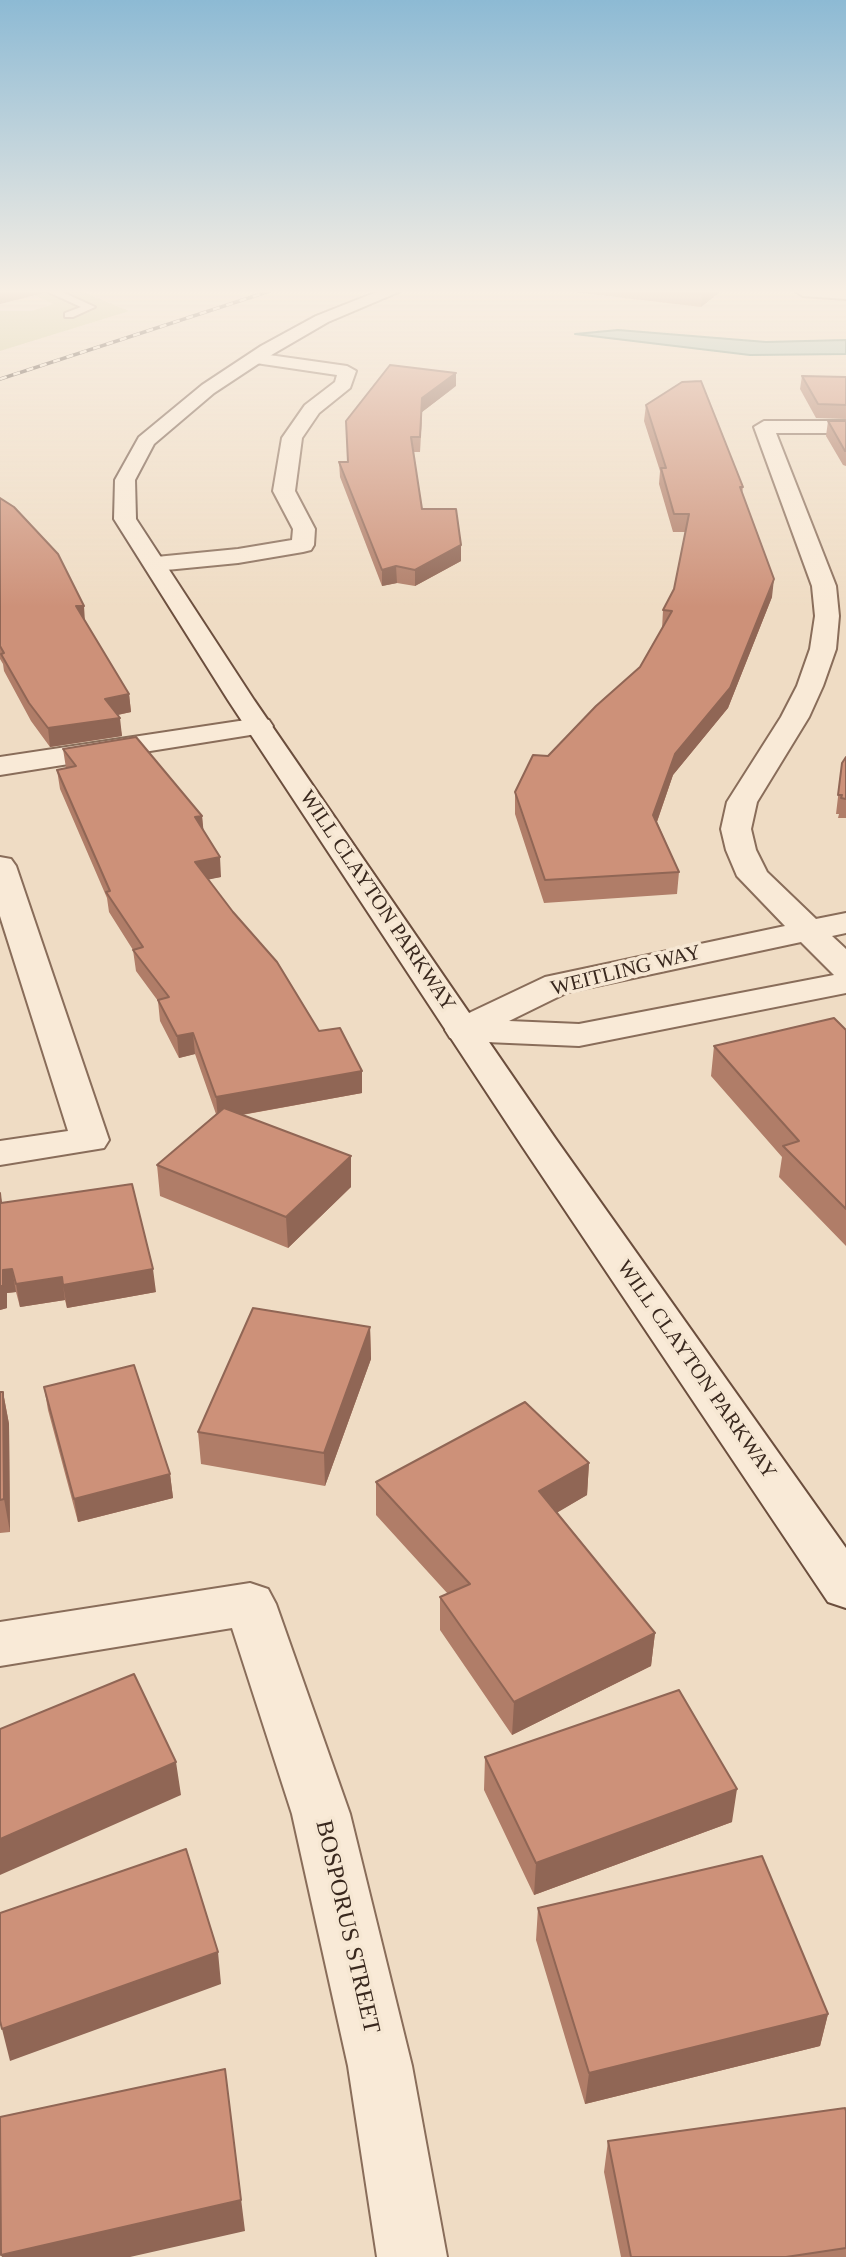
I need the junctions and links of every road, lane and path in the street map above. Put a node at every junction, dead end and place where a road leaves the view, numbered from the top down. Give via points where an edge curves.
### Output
1 (199, 396) edge
2 (328, 396) edge
3 (846, 428) edge
4 (156, 564) junction
5 (835, 586) edge
6 (259, 726) junction
7 (0, 766) edge
8 (0, 866) edge
9 (846, 922) edge
10 (807, 930) junction
11 (846, 968) edge
12 (846, 983) edge
13 (463, 1030) junction
14 (0, 1153) edge
15 (846, 1588) edge
16 (0, 1644) edge
17 (412, 2257) edge

1 - 4 street, WILL CLAYTON PARKWAY via 146,441 125,480 125,519
2 - 4 street via 312,409 292,438 284,491 304,529 303,545
3 - 5 street via 764,426
4 - 6 street, WILL CLAYTON PARKWAY
5 - 10 street via 823,649 810,686 742,802 736,829 754,876
6 - 7 street
6 - 13 street, WILL CLAYTON PARKWAY
8 - 14 street via 90,1140
9 - 10 street, WEITLING WAY
10 - 11 street
10 - 13 street, WEITLING WAY via 557,984
12 - 13 street via 579,1035
13 - 15 street, WILL CLAYTON PARKWAY
16 - 17 street, BOSPORUS STREET via 250,1604 321,1814 380,2066

